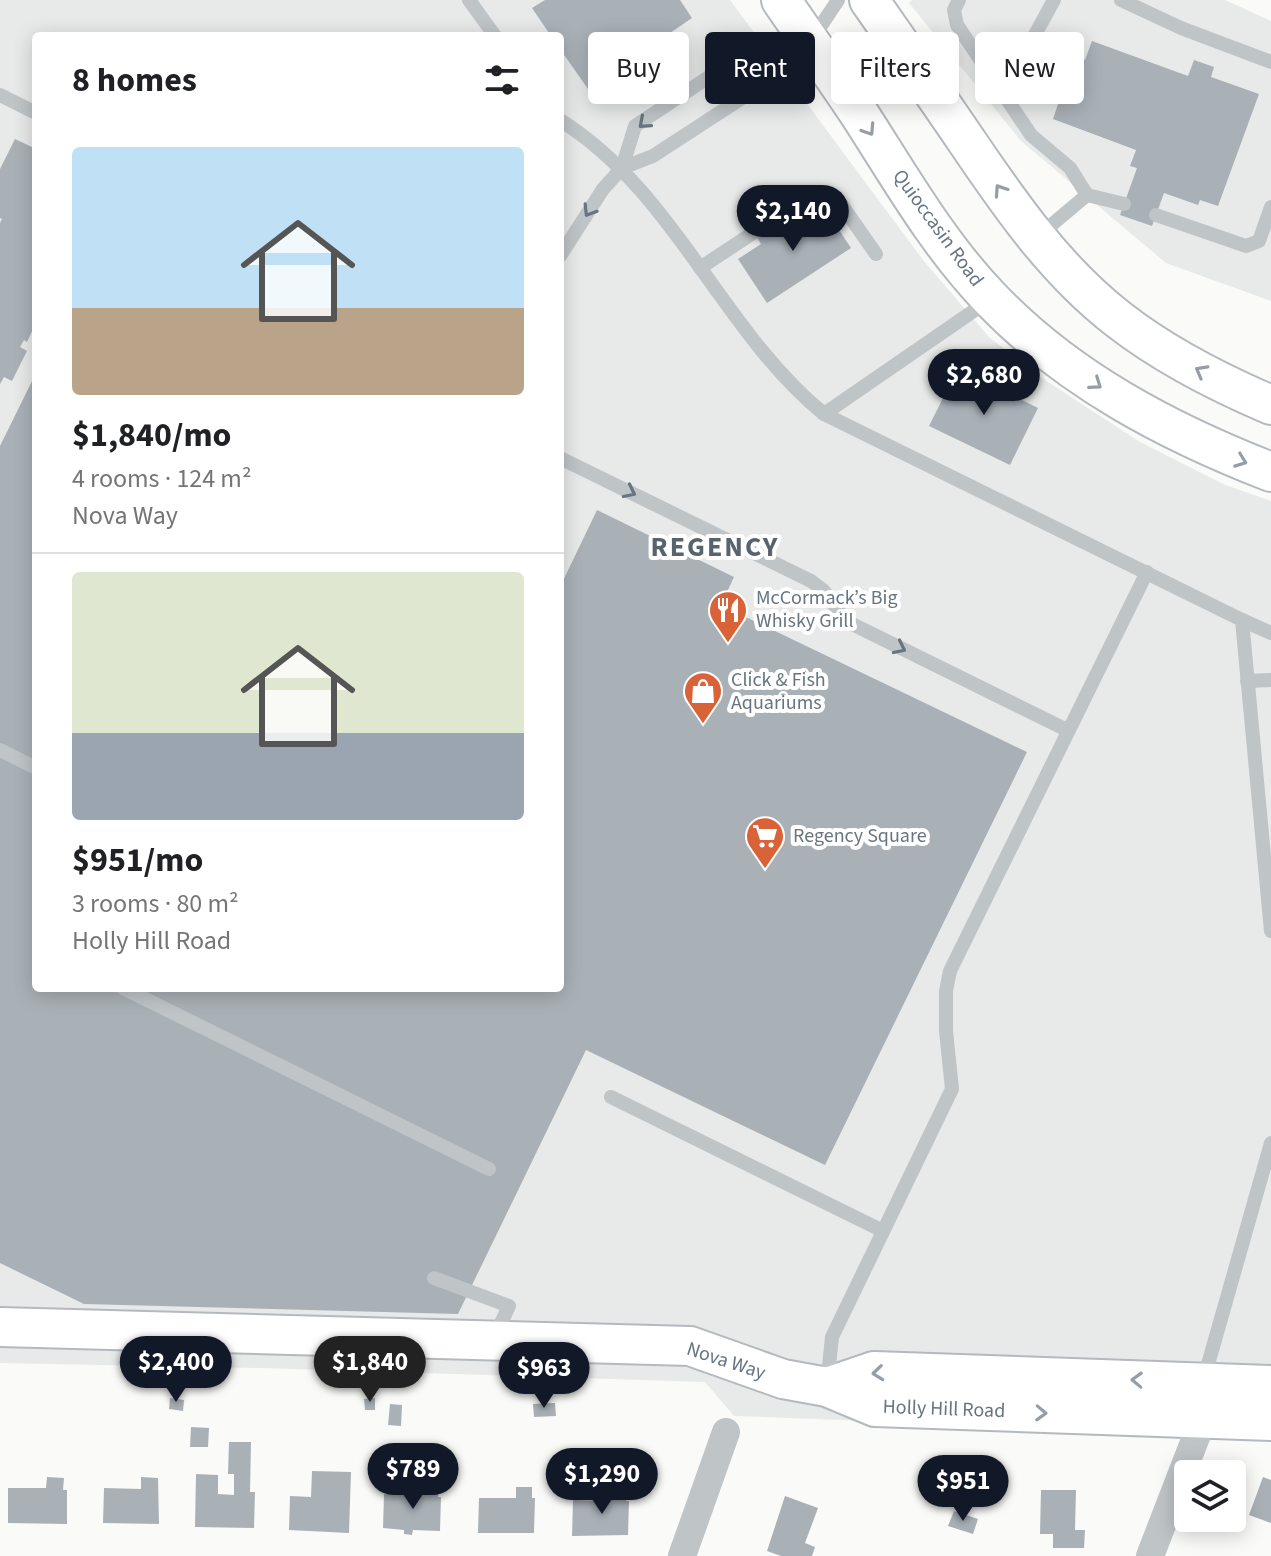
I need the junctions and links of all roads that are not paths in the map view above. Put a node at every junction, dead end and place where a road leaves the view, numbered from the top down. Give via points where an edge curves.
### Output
1 (469, 0) edge
2 (781, 0) edge
3 (838, 0) edge
4 (869, 0) edge
5 (959, 0) edge
6 (1054, 0) edge
7 (1121, 0) edge
8 (489, 32) edge
9 (803, 32) edge
10 (1036, 32) edge
11 (815, 34) edge
12 (815, 49) edge
13 (975, 52) edge
14 (1271, 62) edge
15 (705, 80) edge
16 (0, 95) edge
17 (733, 104) edge
18 (1010, 104) edge
19 (32, 111) edge
20 (564, 122) edge
21 (622, 168) junction
22 (1087, 195) junction
23 (1124, 204) dead end
24 (1271, 207) edge
25 (1156, 215) dead end
26 (1036, 238) junction
27 (564, 250) edge
28 (876, 254) dead end
29 (700, 268) junction
30 (991, 299) junction
31 (1271, 405) edge
32 (824, 414) junction
33 (564, 460) edge
34 (1271, 472) edge
35 (1147, 572) junction
36 (1242, 620) junction
37 (1271, 633) edge
38 (1271, 680) edge
39 (1247, 681) junction
40 (1067, 730) junction
41 (0, 750) edge
42 (32, 766) edge
43 (1271, 931) edge
44 (131, 992) edge
45 (611, 1097) dead end
46 (1270, 1149) edge
47 (489, 1169) dead end
48 (883, 1231) junction
49 (434, 1278) dead end
50 (0, 1327) edge
51 (493, 1340) junction
52 (1271, 1385) edge
53 (827, 1387) junction
54 (1203, 1401) junction
55 (1271, 1421) edge
56 (726, 1432) dead end
57 (682, 1556) edge
58 (1150, 1556) edge

1 - 8 lane
2 - 9 street, Quioccasin Road
3 - 11 lane
26 -> 4 street
5 - 13 lane via 954,10 957,25
6 - 10 lane
7 - 14 lane
12 -> 30 street, Quioccasin Road via 947,246
15 -> 21 lane via 635,126
16 - 19 lane
17 - 21 lane via 653,156
18 - 22 lane via 1031,135 1070,168
20 - 21 lane
21 -> 27 lane
21 - 29 lane
22 - 23 lane
22 - 26 lane
24 - 25 lane via 1259,241 1246,246
31 -> 26 street via 1156,346 1087,292
28 - 29 lane via 839,201 822,194 806,198
29 - 32 lane via 802,397
30 - 32 lane
30 -> 34 street, Quioccasin Road via 1039,343 1161,425
32 - 35 lane
33 -> 40 lane via 811,581 846,621
35 - 36 lane
35 - 40 lane
36 - 37 lane
36 - 39 lane
38 - 39 lane
39 - 43 lane
40 - 48 lane via 950,971 946,1031 952,1089
41 - 42 lane
44 - 47 lane
45 - 48 lane
46 - 54 lane
48 - 53 lane via 832,1337
49 - 51 lane via 509,1306
50 - 51 street, Nova Way
51 - 53 street, Nova Way via 690,1346 783,1379
52 - 54 street, Holly Hill Road
53 - 54 street, Holly Hill Road via 875,1407
54 - 55 street, Holly Hill Road
54 - 58 street
56 - 57 street

